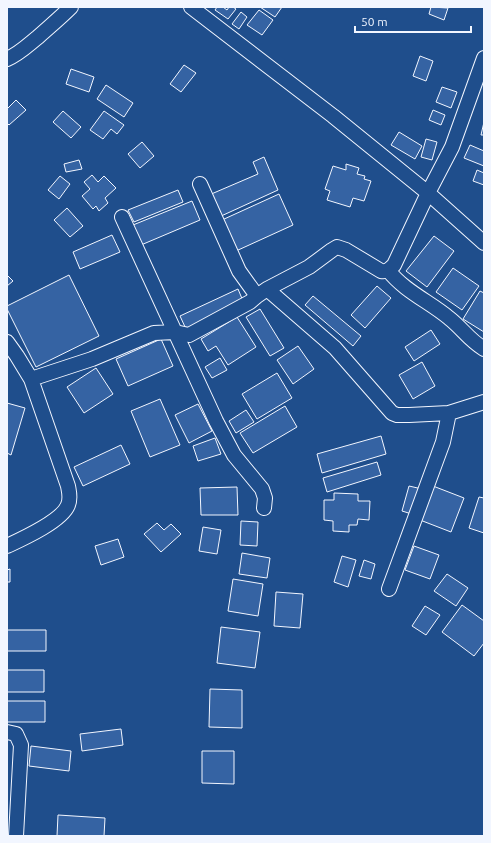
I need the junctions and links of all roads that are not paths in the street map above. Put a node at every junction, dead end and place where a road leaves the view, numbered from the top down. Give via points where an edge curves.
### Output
1 (71, 7) edge
2 (191, 7) edge
3 (484, 58) edge
4 (7, 59) edge
5 (200, 184) dead end
6 (428, 193) junction
7 (122, 217) dead end
8 (484, 243) edge
9 (388, 270) junction
10 (262, 292) junction
11 (175, 332) junction
12 (7, 342) edge
13 (484, 349) edge
14 (31, 380) junction
15 (484, 402) edge
16 (449, 413) junction
17 (264, 508) dead end
18 (7, 546) edge
19 (389, 589) dead end
20 (7, 732) edge
21 (16, 836) edge

1 - 4 street via 28,45
2 - 6 street
3 - 6 street via 452,147
5 - 10 street via 239,271
6 - 8 street
6 - 9 street via 394,265
7 - 11 street
9 - 10 street via 379,270 337,247 304,270
9 - 13 street
10 - 11 street via 250,302 189,334
10 - 16 street via 335,348 392,413 409,416
11 - 14 street via 154,333 92,359
11 - 17 street via 234,454 262,489 265,498
12 - 14 street
14 - 18 street via 70,496 68,506 50,523
15 - 16 street
16 - 19 street via 443,442
20 - 21 street via 16,734 21,745

